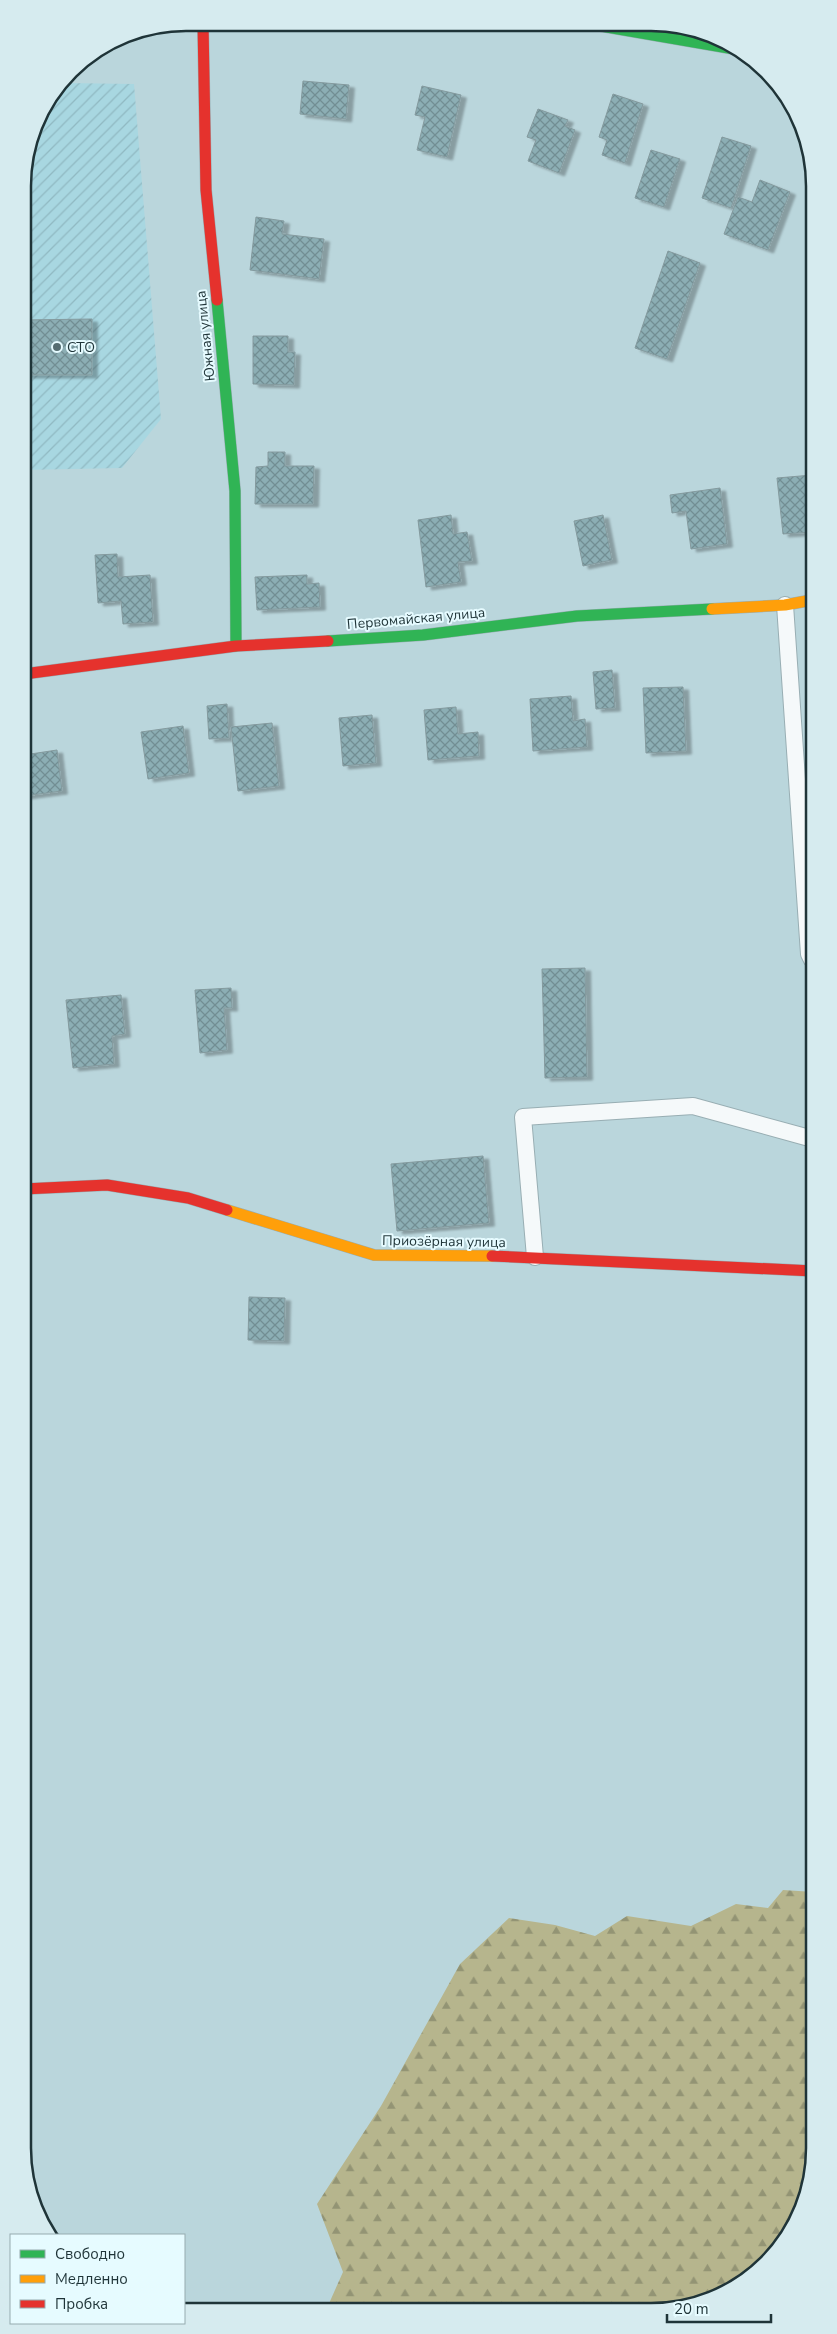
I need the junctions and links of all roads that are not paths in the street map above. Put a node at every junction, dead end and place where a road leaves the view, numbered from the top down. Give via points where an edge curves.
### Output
1 (630, 31) edge
2 (203, 32) edge
3 (717, 46) edge
4 (806, 601) edge
5 (786, 605) junction
6 (236, 646) junction
7 (32, 673) edge
8 (806, 895) edge
9 (806, 1137) edge
10 (31, 1188) edge
11 (535, 1257) junction
12 (805, 1271) edge

1 - 3 street
2 - 6 street, Южная улица via 206,190 236,491
4 - 5 street, Первомайская улица
5 - 6 street, Первомайская улица via 577,616 423,635
5 - 8 lane
6 - 7 street, Первомайская улица
9 - 11 lane via 693,1106 523,1117
10 - 11 street, Приозёрная улица via 107,1185 188,1198 374,1255
11 - 12 street, Приозёрная улица

